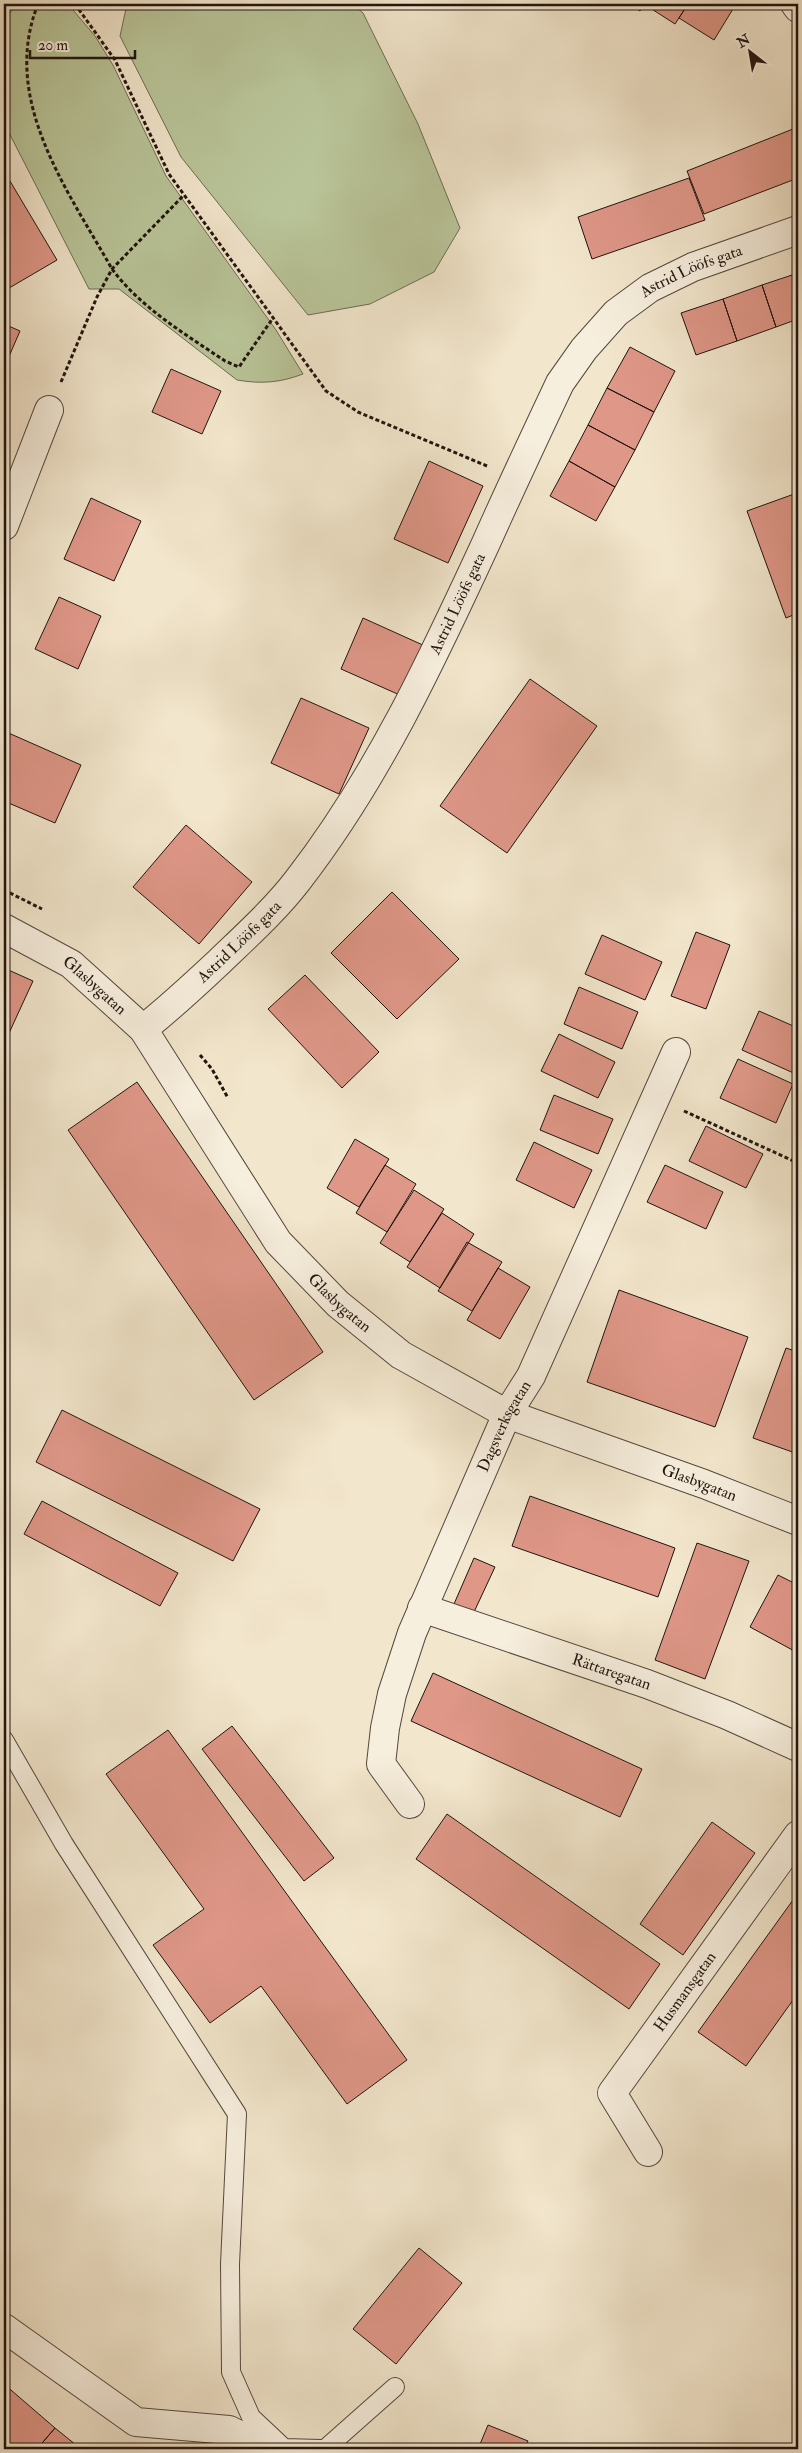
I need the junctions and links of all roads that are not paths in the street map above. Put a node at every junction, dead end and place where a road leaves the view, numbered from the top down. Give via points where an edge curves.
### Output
1 (795, 4) edge
2 (798, 8) edge
3 (798, 230) edge
4 (49, 410) road end
5 (4, 526) edge
6 (4, 928) edge
7 (143, 1029) junction
8 (676, 1052) dead end
9 (507, 1414) junction
10 (798, 1521) edge
11 (422, 1608) junction
12 (4, 1740) edge
13 (798, 1747) edge
14 (410, 1804) dead end
15 (798, 1835) edge
16 (648, 2152) dead end
17 (4, 2328) edge
18 (395, 2387) dead end
19 (269, 2449) edge
20 (321, 2449) edge
21 (326, 2449) edge

1 - 2 street
3 - 7 street, Astrid Lööfs gata via 693,267 650,288 616,314 584,349 560,383 443,637 371,773 297,882 267,916
4 - 5 street
6 - 7 street, Glasbygatan via 71,964
7 - 9 street, Glasbygatan via 278,1242 338,1304 401,1356
8 - 9 street, Dagsverksgatan via 530,1376
9 - 10 street, Glasbygatan
9 - 11 street, Dagsverksgatan
11 - 13 street, Rättaregatan via 647,1684
11 - 14 street, Dagsverksgatan via 392,1694 381,1764
12 - 20 lane via 64,1844 237,2114 230,2264 231,2372 251,2417 284,2448
15 - 16 street, Husmansgatan via 612,2093
17 - 19 street via 136,2422 229,2430
18 - 21 lane

